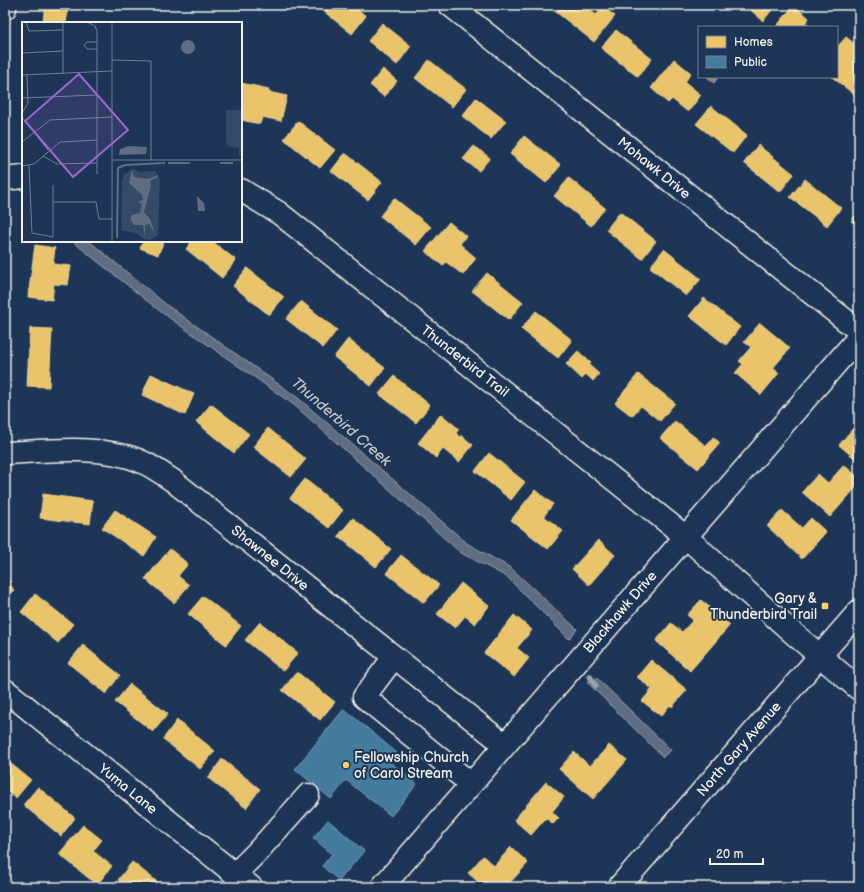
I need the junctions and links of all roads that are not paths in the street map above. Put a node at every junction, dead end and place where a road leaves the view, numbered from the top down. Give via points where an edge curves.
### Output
1 (5, 5) edge
2 (450, 5) edge
3 (5, 8) edge
4 (22, 177) edge
5 (5, 179) edge
6 (242, 191) edge
7 (859, 331) edge
8 (859, 337) edge
9 (5, 453) edge
10 (686, 536) junction
11 (859, 611) edge
12 (820, 656) junction
13 (394, 657) junction
14 (859, 689) edge
15 (5, 690) edge
16 (505, 745) junction
17 (471, 784) junction
18 (308, 795) dead end
19 (243, 881) edge
20 (382, 887) edge
21 (619, 887) edge

1 - 3 street
2 - 7 street, Mohawk Drive
4 - 5 street
6 - 10 street, Thunderbird Trail via 279,213
8 - 10 street, Blackhawk Drive
9 - 13 street, Shawnee Drive via 63,450 102,452 127,456 153,466
10 - 12 street, Thunderbird Trail
10 - 16 street, Blackhawk Drive
11 - 12 street, North Gary Avenue
12 - 14 street, Thunderbird Trail
12 - 21 street, North Gary Avenue
13 - 16 street, Shawnee Drive
13 - 17 street via 364,697
15 - 19 street, Yuma Lane
16 - 17 street, Blackhawk Drive
17 - 20 street, Blackhawk Drive
18 - 19 street via 257,852

